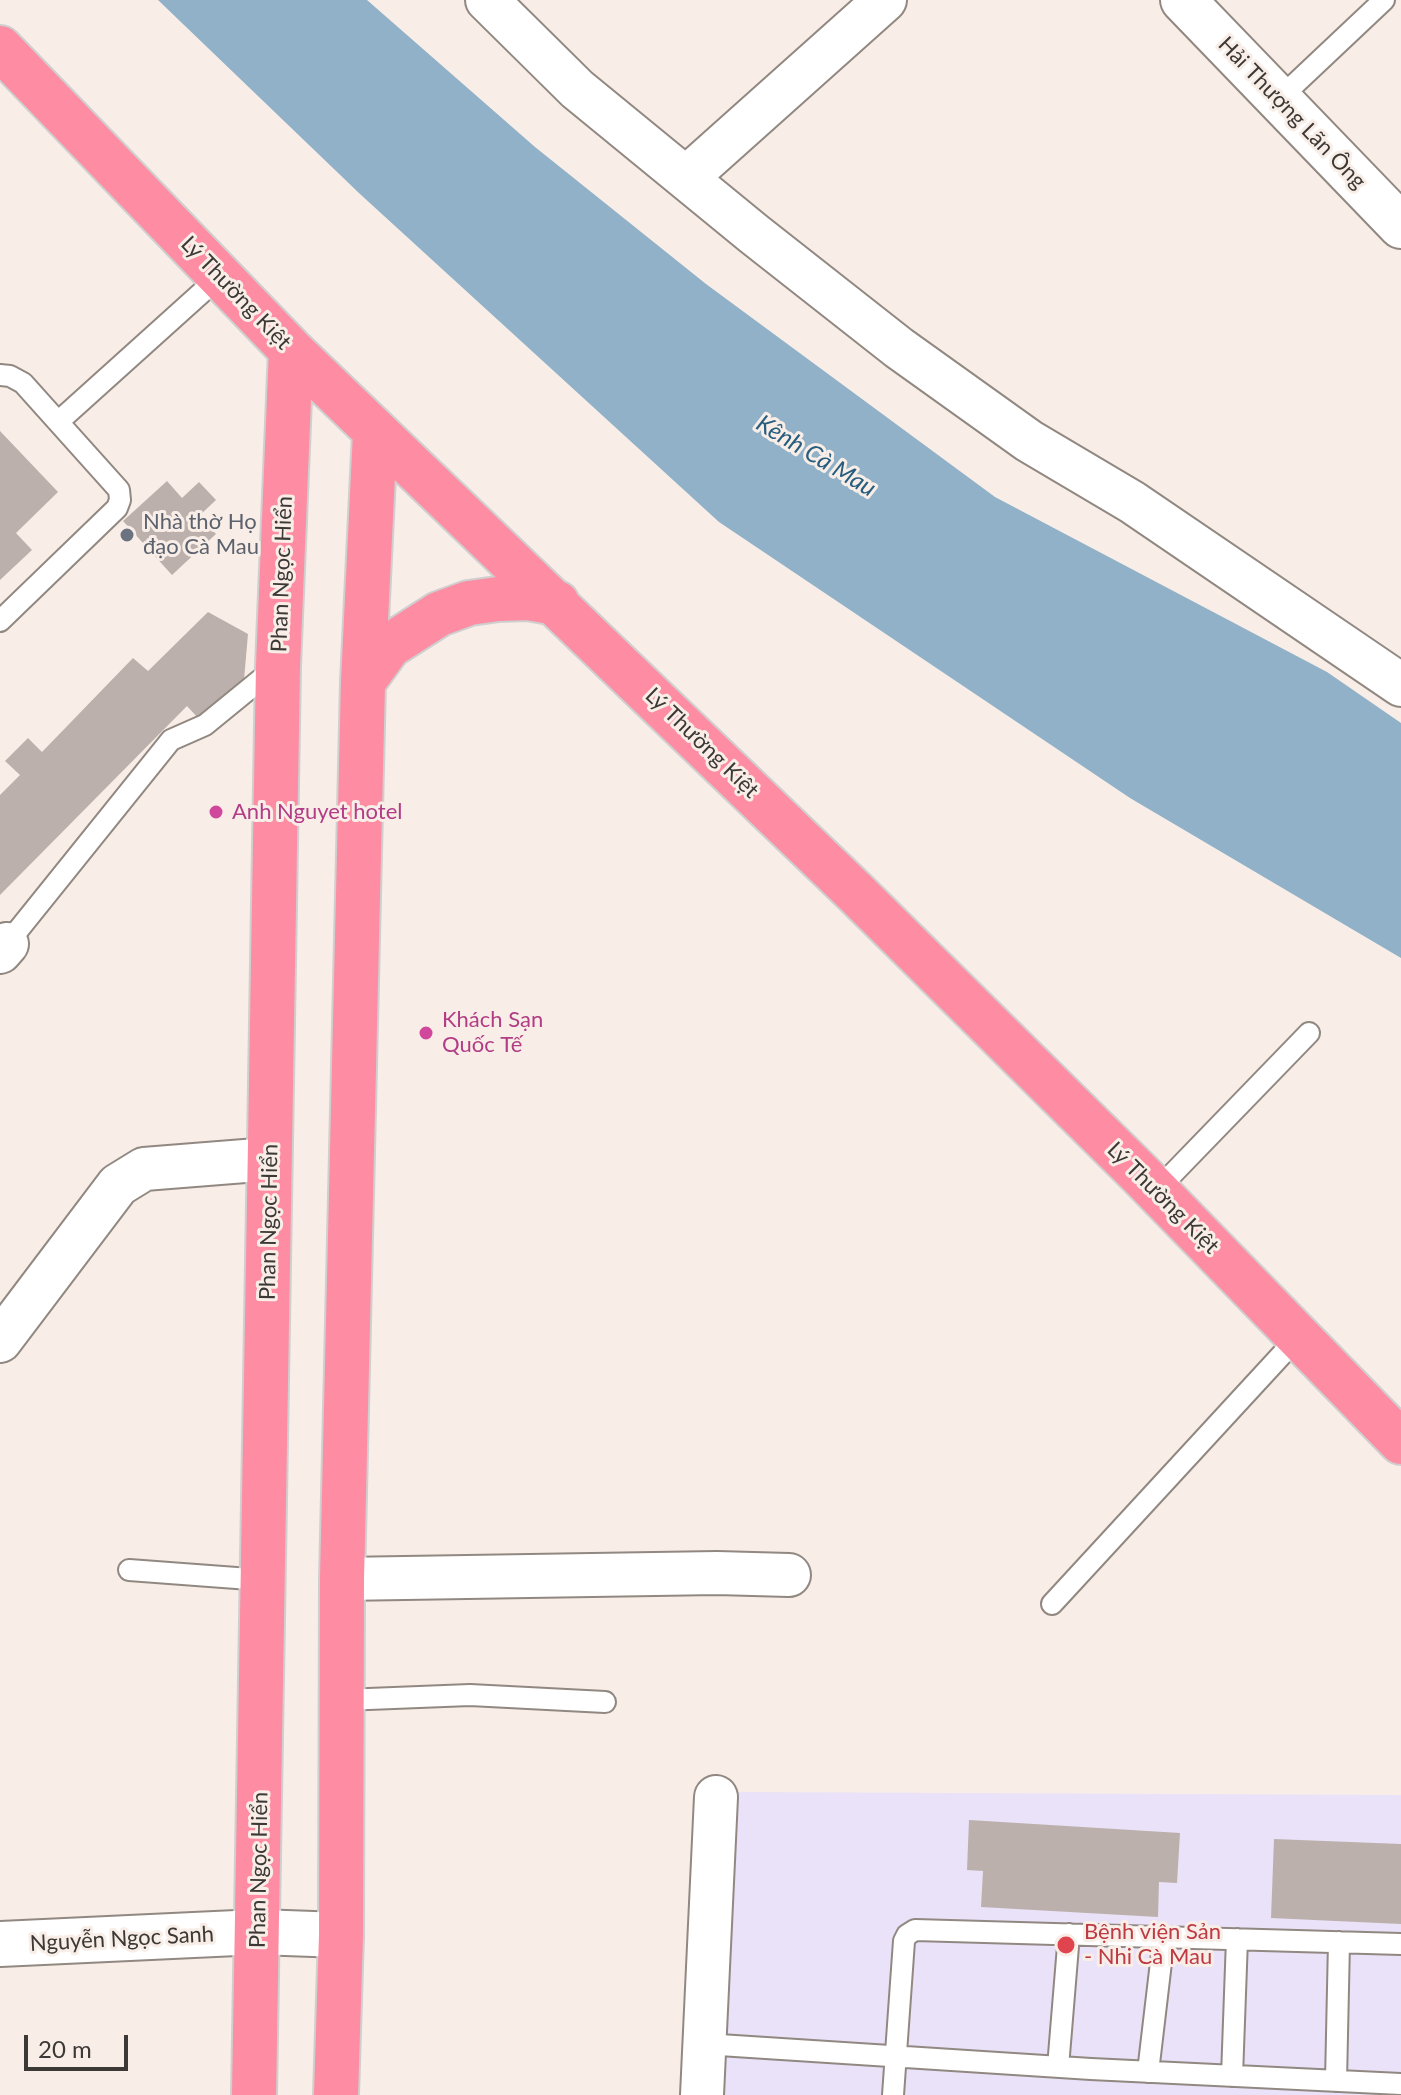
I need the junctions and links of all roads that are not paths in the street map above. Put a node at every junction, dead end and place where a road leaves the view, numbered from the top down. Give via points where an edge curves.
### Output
1 (487, 0) edge
2 (885, 0) edge
3 (1183, 0) edge
4 (1384, 0) edge
5 (0, 48) edge
6 (1279, 99) junction
7 (686, 178) junction
8 (1401, 226) edge
9 (219, 277) junction
10 (291, 350) junction
11 (0, 375) edge
12 (58, 422) junction
13 (375, 433) junction
14 (557, 603) junction
15 (0, 621) edge
16 (278, 666) junction
17 (363, 682) junction
18 (1401, 685) edge
19 (2, 944) edge
20 (1309, 1033) dead end
21 (270, 1159) junction
22 (1156, 1191) junction
23 (1299, 1336) junction
24 (0, 1341) edge
25 (1401, 1442) edge
26 (129, 1570) dead end
27 (789, 1575) dead end
28 (342, 1579) junction
29 (263, 1580) junction
30 (1052, 1604) dead end
31 (343, 1700) junction
32 (605, 1702) dead end
33 (716, 1797) dead end
34 (258, 1932) junction
35 (1069, 1934) junction
36 (341, 1935) junction
37 (1164, 1937) junction
38 (1237, 1939) junction
39 (1339, 1942) junction
40 (0, 1944) edge
41 (1401, 1944) edge
42 (704, 2044) junction
43 (895, 2056) junction
44 (1058, 2067) junction
45 (1148, 2072) junction
46 (1232, 2076) junction
47 (1336, 2081) junction
48 (1401, 2084) edge
49 (254, 2095) edge
50 (336, 2095) edge
51 (702, 2095) edge
52 (893, 2095) edge

1 - 7 street via 577,89
2 - 7 street
3 - 6 street, Hải Thượng Lãn Ông
4 - 6 lane
5 - 9 highway, Lý Thường Kiệt
6 - 8 street, Hải Thượng Lãn Ông
7 - 18 street via 958,392 1132,502
9 - 10 highway, Lý Thường Kiệt
9 - 12 lane
10 - 13 highway, Lý Thường Kiệt
10 - 16 highway, Phan Ngọc Hiển
11 - 12 lane via 23,383
12 - 15 lane via 119,490 120,500
13 - 14 highway, Lý Thường Kiệt
13 - 17 highway
14 - 17 highway via 498,599 439,614 389,646
14 - 22 highway, Lý Thường Kiệt
16 - 19 lane via 205,725 171,740
16 - 21 highway, Phan Ngọc Hiển
17 - 28 highway
20 - 22 lane
21 - 24 street via 144,1169 118,1185
21 - 29 highway, Phan Ngọc Hiển
22 - 23 highway, Lý Thường Kiệt
23 - 25 highway, Lý Thường Kiệt
23 - 30 lane
26 - 29 lane
27 - 28 street
28 - 31 highway
29 - 34 highway, Phan Ngọc Hiển
31 - 32 lane via 470,1695
31 - 36 highway
33 - 42 street
34 - 36 street, Nguyễn Ngọc Sanh
34 - 40 street, Nguyễn Ngọc Sanh
34 - 49 highway, Phan Ngọc Hiển
35 - 37 lane
35 - 43 lane via 915,1930 907,1935
35 - 44 lane
36 - 50 highway
37 - 38 lane
37 - 45 lane
38 - 39 lane
38 - 46 lane
39 - 41 lane
39 - 47 lane
42 - 43 lane
42 - 51 street
43 - 44 lane
43 - 52 lane
44 - 45 lane
45 - 46 lane
46 - 47 lane
47 - 48 lane

